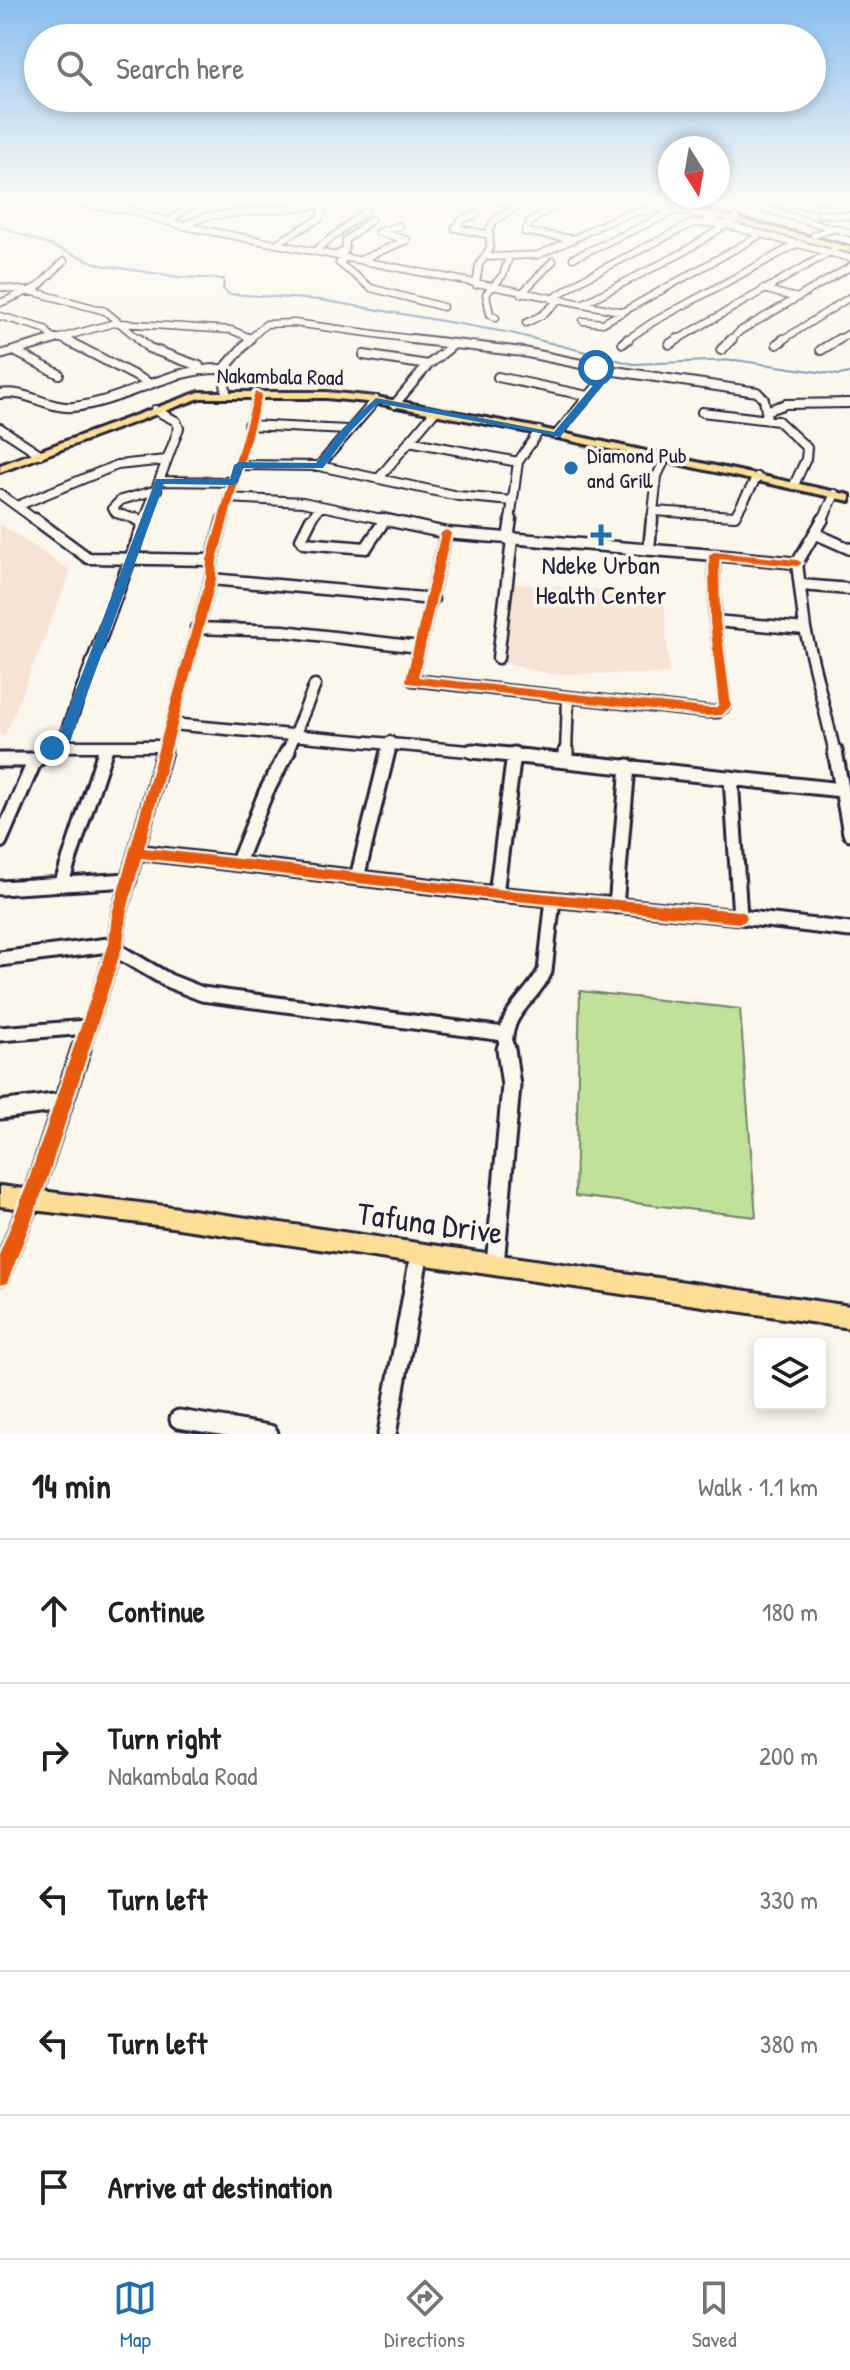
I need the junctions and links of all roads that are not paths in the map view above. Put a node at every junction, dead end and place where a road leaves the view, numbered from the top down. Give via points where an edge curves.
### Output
1 (57, 268) edge
2 (347, 268) edge
3 (397, 268) edge
4 (479, 268) edge
5 (505, 268) edge
6 (546, 268) edge
7 (605, 268) edge
8 (651, 268) edge
9 (698, 268) edge
10 (753, 268) edge
11 (800, 268) edge
12 (848, 268) edge
13 (476, 285) junction
14 (0, 287) edge
15 (38, 287) junction
16 (490, 288) junction
17 (763, 289) junction
18 (28, 291) junction
19 (521, 294) junction
20 (850, 297) edge
21 (797, 298) junction
22 (555, 300) junction
23 (0, 303) edge
24 (587, 305) junction
25 (443, 307) dead end
26 (96, 309) junction
27 (624, 312) junction
28 (0, 316) edge
29 (496, 318) dead end
30 (583, 321) junction
31 (119, 322) junction
32 (526, 323) dead end
33 (572, 329) dead end
34 (850, 333) edge
35 (55, 338) junction
36 (251, 338) junction
37 (623, 343) dead end
38 (670, 344) dead end
39 (777, 344) dead end
40 (453, 345) junction
41 (721, 350) dead end
42 (821, 350) dead end
43 (14, 351) junction
44 (0, 355) edge
45 (364, 355) dead end
46 (428, 365) junction
47 (203, 368) junction
48 (596, 368) junction
49 (224, 369) junction
50 (59, 374) dead end
51 (498, 377) dead end
52 (147, 382) junction
53 (2, 384) edge
54 (12, 391) junction
55 (0, 394) edge
56 (226, 394) junction
57 (258, 394) junction
58 (588, 396) junction
59 (376, 400) junction
60 (850, 403) edge
61 (395, 404) junction
62 (155, 410) junction
63 (434, 412) junction
64 (702, 412) dead end
65 (767, 414) junction
66 (248, 425) junction
67 (347, 430) junction
68 (539, 431) junction
69 (3, 433) edge
70 (556, 435) junction
71 (409, 441) junction
72 (40, 454) junction
73 (666, 457) junction
74 (166, 460) junction
75 (518, 462) junction
76 (239, 465) junction
77 (319, 466) junction
78 (0, 469) edge
79 (757, 477) junction
80 (379, 478) junction
81 (233, 482) junction
82 (794, 485) junction
83 (158, 486) junction
84 (0, 494) edge
85 (835, 494) junction
86 (228, 498) junction
87 (850, 498) edge
88 (512, 501) junction
89 (17, 506) junction
90 (321, 506) junction
91 (653, 511) junction
92 (384, 521) junction
93 (145, 522) junction
94 (446, 533) junction
95 (816, 534) junction
96 (510, 540) junction
97 (649, 549) junction
98 (850, 549) edge
99 (714, 555) junction
100 (130, 558) junction
101 (212, 560) junction
102 (797, 563) junction
103 (211, 579) junction
104 (801, 585) junction
105 (850, 589) edge
106 (433, 599) junction
107 (715, 621) junction
108 (196, 628) junction
109 (805, 629) junction
110 (419, 647) junction
111 (498, 658) dead end
112 (315, 685) dead end
113 (568, 698) junction
114 (171, 724) junction
115 (297, 735) junction
116 (390, 742) junction
117 (61, 746) junction
118 (166, 746) junction
119 (834, 746) junction
120 (850, 747) edge
121 (106, 748) junction
122 (514, 754) junction
123 (0, 760) edge
124 (35, 760) junction
125 (566, 760) junction
126 (628, 766) junction
127 (731, 778) junction
128 (842, 790) junction
129 (850, 833) edge
130 (0, 841) edge
131 (137, 852) junction
132 (238, 862) junction
133 (357, 878) junction
134 (129, 880) junction
135 (62, 882) junction
136 (0, 888) edge
137 (496, 894) junction
138 (553, 899) junction
139 (616, 906) junction
140 (740, 917) junction
141 (850, 930) edge
142 (115, 947) junction
143 (0, 959) edge
144 (87, 1027) junction
145 (0, 1034) edge
146 (504, 1034) junction
147 (62, 1102) junction
148 (0, 1110) edge
149 (0, 1196) edge
150 (31, 1200) junction
151 (419, 1256) junction
152 (495, 1265) junction
153 (0, 1276) edge
154 (850, 1317) edge
155 (179, 1419) dead end
156 (269, 1434) edge
157 (387, 1434) edge

1 - 15 street
2 - 25 street via 366,285
3 - 13 street
4 - 13 street
5 - 16 street
6 - 19 street
7 - 22 street
8 - 24 street
9 - 27 street
10 - 37 street
11 - 17 street
12 - 21 street
13 - 16 street
14 - 18 street
15 - 18 street
15 - 26 street
16 - 19 street
16 - 29 street via 490,314
17 - 21 street
17 - 38 street
18 - 23 street
18 - 26 street
19 - 22 street
20 - 39 street
21 - 41 street via 740,331
22 - 24 street
22 - 32 street
24 - 27 street
24 - 30 street
26 - 31 street
27 - 30 street via 601,324
28 - 35 street via 45,329
30 - 33 street
31 - 35 street
31 - 36 street via 231,330
31 - 47 street via 149,348
34 - 42 street
35 - 43 street
35 - 52 street
36 - 40 street via 266,324 294,323
36 - 49 street
40 - 46 street
40 - 48 street via 523,352
43 - 44 street
43 - 50 street
45 - 46 street
46 - 61 street
47 - 49 street
47 - 52 street
48 - 58 street via 599,384
48 - 65 street via 752,390 763,395
49 - 56 street
51 - 58 street
52 - 54 street via 69,407 48,406
53 - 54 street
54 - 55 street
56 - 57 main road, Nakambala Road
56 - 62 main road, Nakambala Road via 199,395
57 - 59 main road, Nakambala Road
57 - 66 street
58 - 70 street
59 - 61 main road, Nakambala Road
59 - 67 street
60 - 65 street via 786,404
61 - 63 main road, Nakambala Road
62 - 72 main road, Nakambala Road
62 - 74 street via 179,424
63 - 68 main road, Nakambala Road
63 - 71 street
64 - 65 street via 738,418
65 - 82 street via 807,448
66 - 67 street
66 - 76 street
67 - 77 street
68 - 70 main road, Nakambala Road
68 - 75 street
69 - 72 street
70 - 73 main road, Nakambala Road
71 - 75 street
71 - 80 street
72 - 78 main road, Nakambala Road
73 - 79 main road, Nakambala Road
73 - 91 street via 657,476
74 - 83 street
74 - 89 street via 117,465
75 - 88 street
76 - 77 street
76 - 81 street
77 - 80 street
79 - 82 main road, Nakambala Road
79 - 91 street via 735,516
80 - 88 street via 458,496
81 - 83 street
81 - 86 street
82 - 85 main road, Nakambala Road
83 - 93 street
83 - 93 street via 113,508
84 - 89 street
85 - 87 main road, Nakambala Road
85 - 95 street
86 - 90 street
86 - 101 street
88 - 96 street
89 - 100 street via 88,558
90 - 92 street
90 - 92 street via 305,527 304,543 366,548
91 - 97 street
92 - 94 street
93 - 100 street
94 - 96 street
94 - 106 street
95 - 98 street
95 - 102 street
96 - 97 street
96 - 111 street
97 - 99 street
99 - 102 street
99 - 107 street
100 - 101 street
100 - 117 street
101 - 103 street
102 - 104 street
103 - 106 street
103 - 108 street
104 - 105 street
104 - 109 street
106 - 110 street
107 - 109 street
107 - 113 street via 725,706 718,712
108 - 110 street via 283,631
108 - 114 street
109 - 119 street
110 - 113 street via 412,680
112 - 115 street
113 - 125 street
114 - 115 street
114 - 118 street
115 - 116 street
115 - 132 street via 266,792
116 - 122 street
116 - 133 street
117 - 121 street
117 - 124 street
118 - 121 street
118 - 131 street
119 - 120 street
119 - 128 street
121 - 135 street
122 - 125 street
122 - 137 street
123 - 124 street
124 - 130 street
125 - 126 street
126 - 127 street
126 - 139 street
127 - 128 street
127 - 140 street
128 - 129 street
131 - 132 street
131 - 134 street
132 - 133 street
133 - 137 street
134 - 135 street
134 - 142 street
135 - 136 street
137 - 138 street
138 - 139 street
138 - 146 street via 545,971
139 - 140 street
140 - 141 street
142 - 143 street
142 - 144 street
142 - 146 street via 154,973 202,994
144 - 145 street
144 - 147 street
146 - 152 street via 511,1086
147 - 148 street
147 - 150 street
149 - 150 main road, Tafuna Drive
150 - 151 main road, Tafuna Drive
150 - 153 street
151 - 152 main road, Tafuna Drive
151 - 157 street
152 - 154 main road, Tafuna Drive
155 - 156 street

